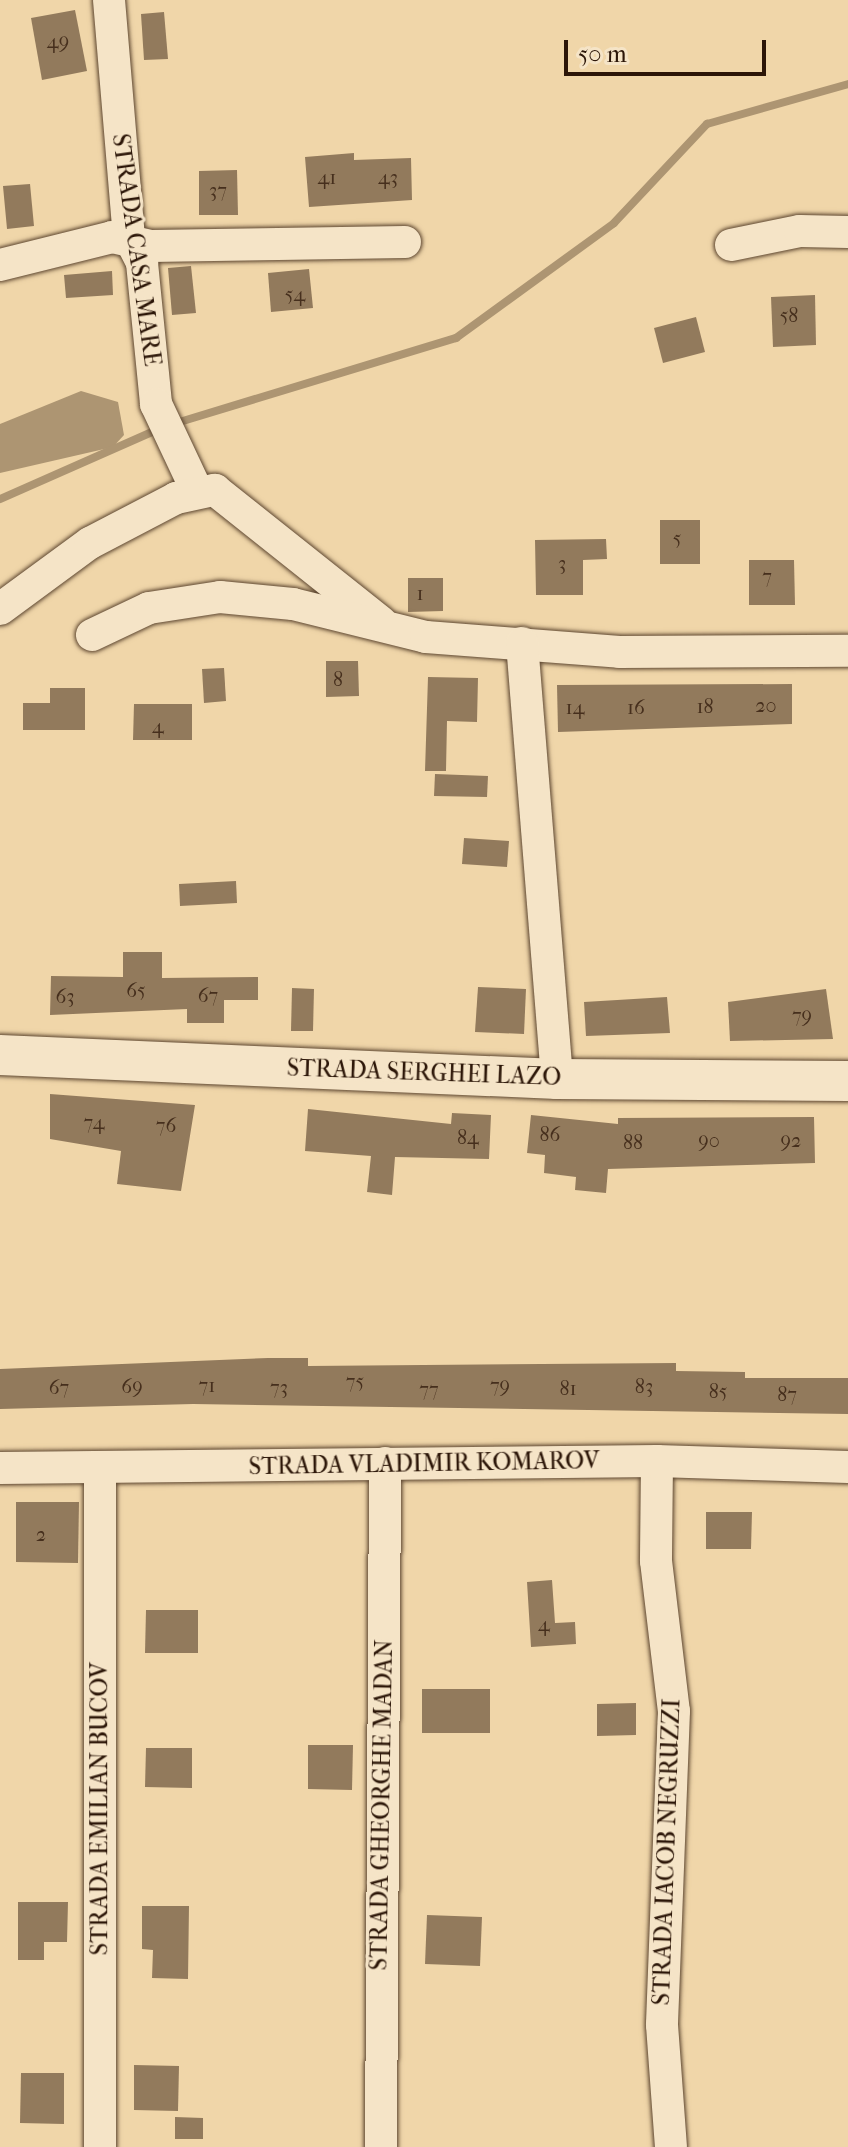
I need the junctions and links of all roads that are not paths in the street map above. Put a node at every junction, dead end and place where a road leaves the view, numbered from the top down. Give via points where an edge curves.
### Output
1 (109, 0) edge
2 (848, 232) edge
3 (129, 237) junction
4 (405, 242) dead end
5 (731, 245) dead end
6 (0, 265) edge
7 (197, 491) junction
8 (0, 609) edge
9 (387, 627) junction
10 (92, 635) dead end
11 (522, 643) junction
12 (848, 651) edge
13 (0, 1055) edge
14 (557, 1079) junction
15 (848, 1081) edge
16 (657, 1461) junction
17 (385, 1463) junction
18 (848, 1467) edge
19 (0, 1468) edge
20 (100, 1471) junction
21 (100, 2147) edge
22 (381, 2147) edge
23 (671, 2147) edge

1 - 3 street, STRADA CASA MARE
2 - 5 street via 800,231
3 - 4 street via 151,246
3 - 6 street
3 - 7 street, STRADA CASA MARE via 142,263 156,404
7 - 8 street via 90,543
7 - 9 street via 232,497
9 - 10 street via 293,604 220,597 149,608
9 - 11 street
11 - 12 street via 619,652
11 - 14 street
13 - 14 street, STRADA SERGHEI LAZO
14 - 15 street, STRADA SERGHEI LAZO
16 - 17 street, STRADA VLADIMIR KOMAROV
16 - 18 street, STRADA VLADIMIR KOMAROV
16 - 23 street, STRADA IACOB NEGRUZZI via 656,1561 674,1711 662,2025
17 - 20 street, STRADA VLADIMIR KOMAROV
17 - 22 street, STRADA GHEORGHE MADAN
19 - 20 street, STRADA VLADIMIR KOMAROV
20 - 21 street, STRADA EMILIAN BUCOV

